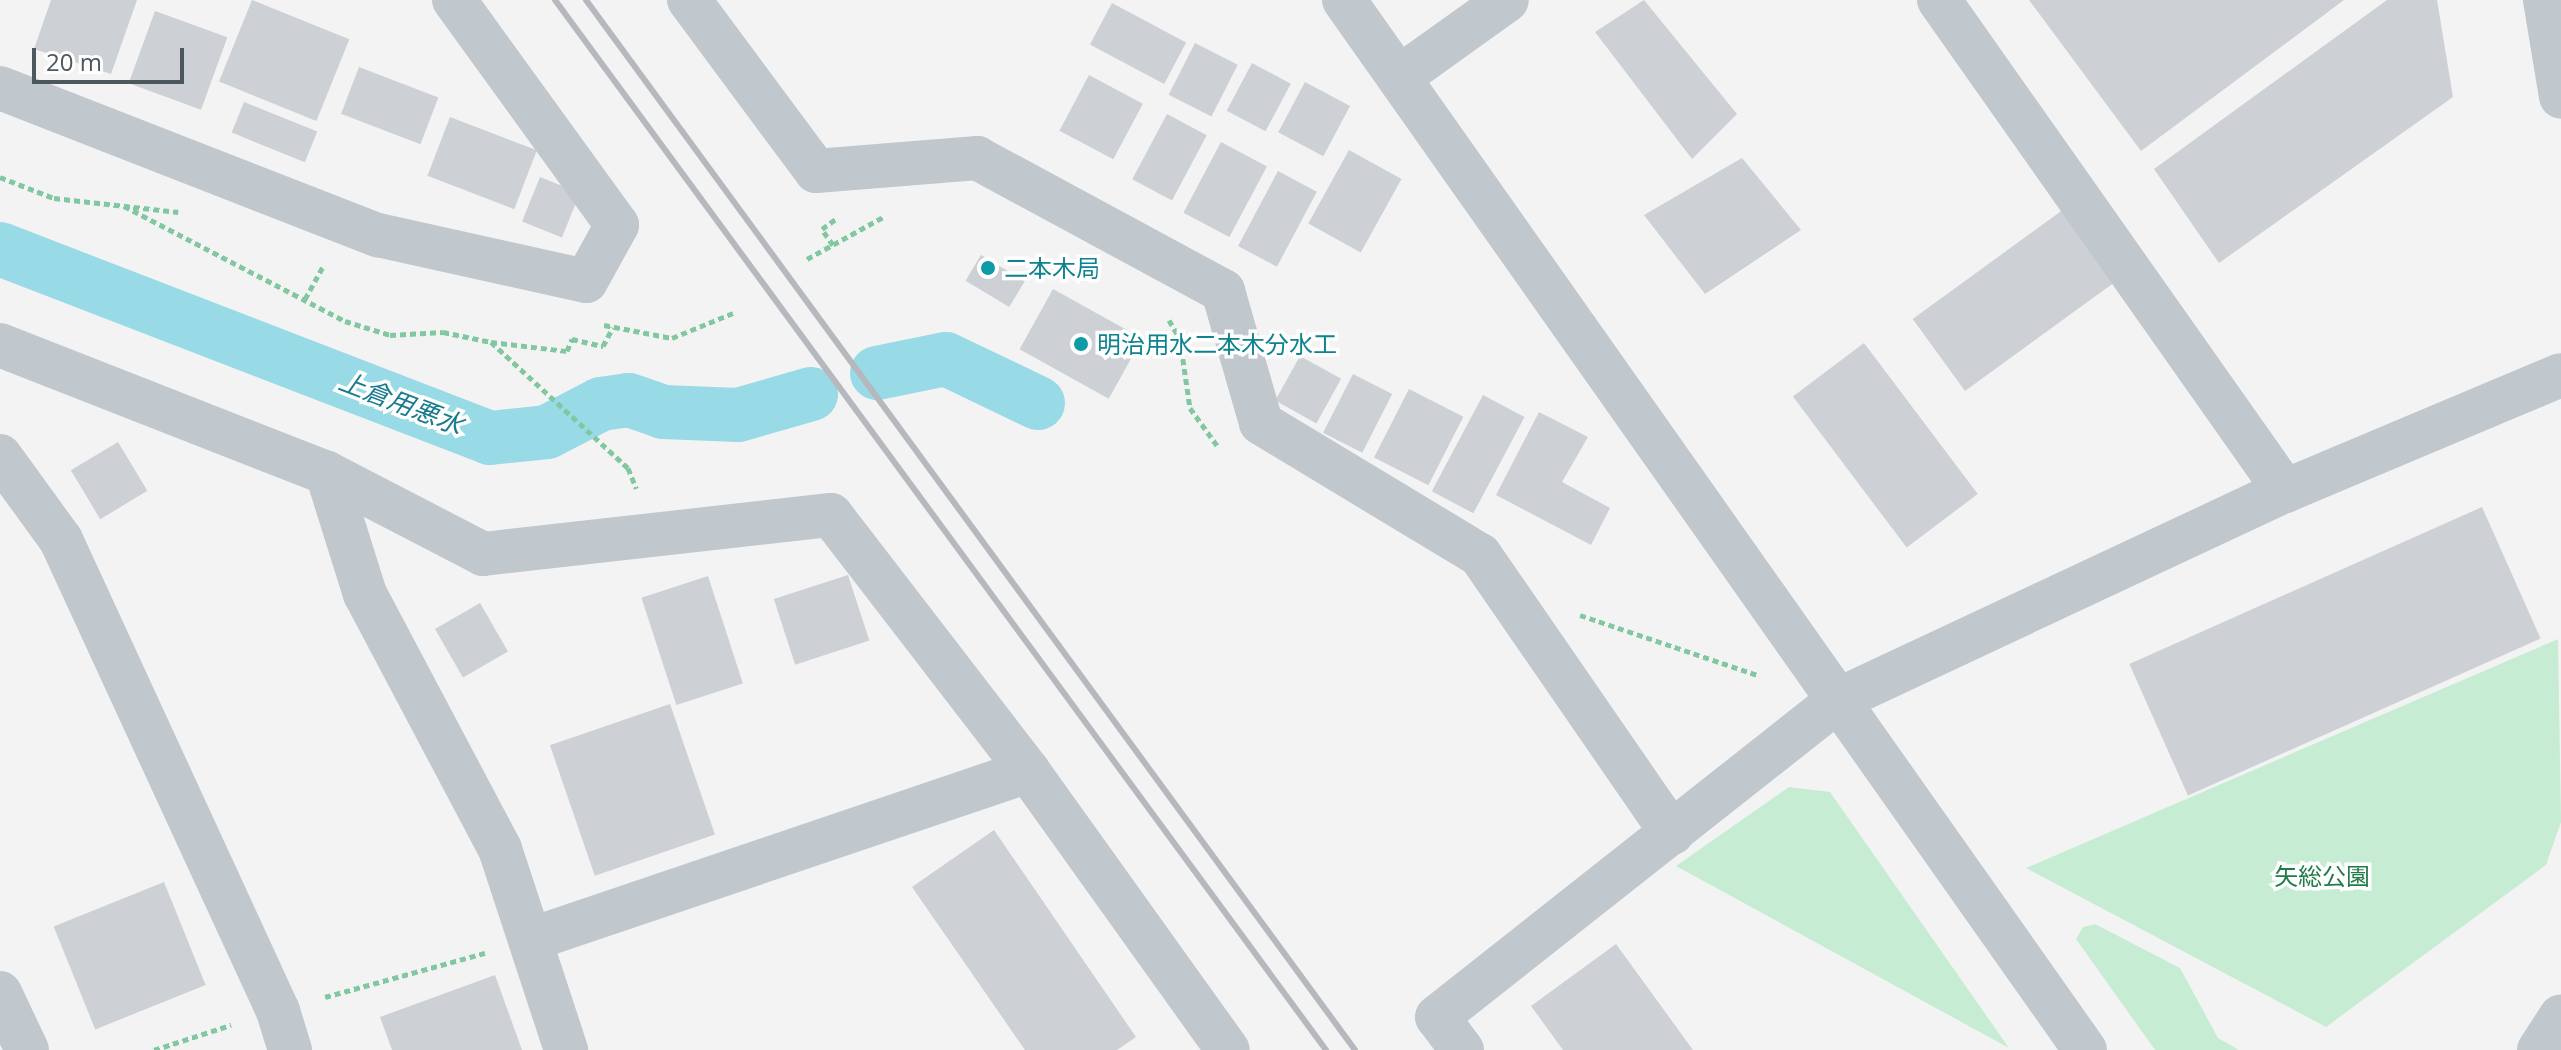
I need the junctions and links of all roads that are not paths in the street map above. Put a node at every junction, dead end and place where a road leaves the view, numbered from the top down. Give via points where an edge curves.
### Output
1 (454, 0) edge
2 (689, 0) edge
3 (1344, 0) edge
4 (1507, 0) edge
5 (1939, 0) edge
6 (2545, 0) edge
7 (1401, 76) junction
8 (0, 88) edge
9 (2561, 97) edge
10 (0, 345) edge
11 (2561, 375) edge
12 (0, 456) edge
13 (327, 473) junction
14 (2285, 491) junction
15 (1840, 699) junction
16 (1028, 771) junction
17 (1672, 833) junction
18 (532, 939) junction
19 (0, 993) edge
20 (2561, 1016) edge
21 (284, 1030) edge
22 (1217, 1046) edge
23 (27, 1050) edge
24 (566, 1050) edge
25 (1462, 1050) edge
26 (2085, 1050) edge
27 (2539, 1050) edge

1 - 8 street via 617,225 586,281 378,235
2 - 17 street via 816,171 977,158 1223,291 1261,423 1480,555
3 - 7 street
4 - 7 street
5 - 14 street
6 - 9 street
7 - 15 street
10 - 13 street
11 - 14 street
12 - 21 street via 61,540
13 - 16 street via 483,554 831,515
13 - 18 street via 365,594 500,849
14 - 15 street
15 - 17 street
15 - 26 street
16 - 18 street
16 - 22 street
17 - 25 street via 1437,1017
18 - 24 street
19 - 23 street
20 - 27 street

